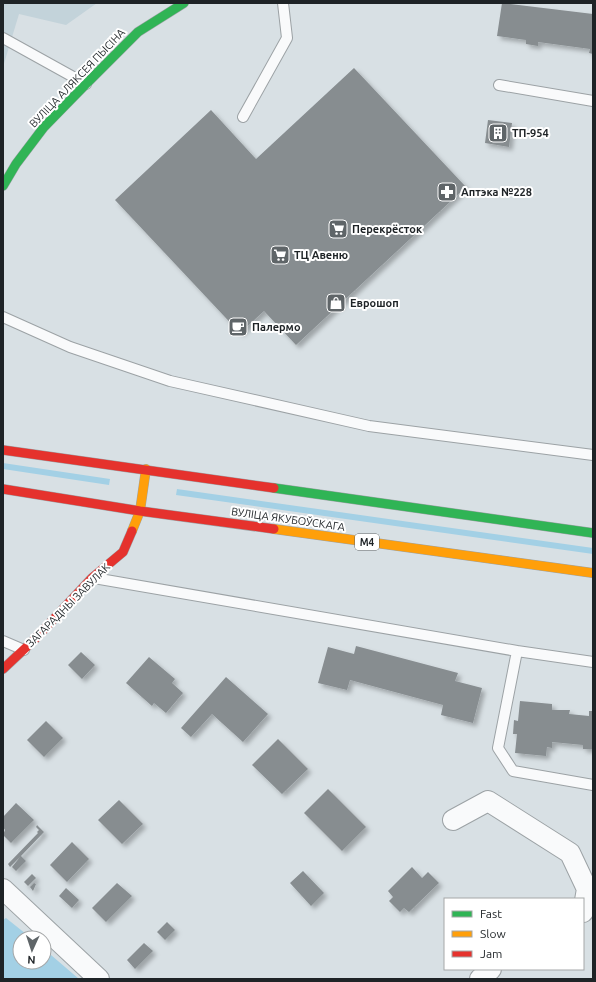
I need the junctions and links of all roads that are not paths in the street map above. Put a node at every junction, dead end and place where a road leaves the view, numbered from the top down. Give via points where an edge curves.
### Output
1 (184, 3) edge
2 (283, 3) edge
3 (3, 38) edge
4 (86, 84) junction
5 (499, 85) dead end
6 (593, 101) edge
7 (243, 117) dead end
8 (3, 186) edge
9 (3, 317) edge
10 (3, 450) edge
11 (593, 455) edge
12 (146, 469) junction
13 (3, 489) edge
14 (140, 511) junction
15 (593, 533) edge
16 (593, 573) edge
17 (92, 578) junction
18 (3, 641) edge
19 (24, 650) junction
20 (517, 652) junction
21 (593, 662) edge
22 (3, 669) edge
23 (593, 785) edge
24 (453, 820) dead end
25 (3, 889) edge
26 (587, 914) edge
27 (490, 970) edge
28 (99, 979) edge
29 (480, 979) edge

1 - 4 main road, ВУЛІЦА АЛЯКСЕЯ ПЫСІНА via 138,32
2 - 7 lane via 287,38
3 - 4 lane
4 - 8 main road, ВУЛІЦА АЛЯКСЕЯ ПЫСІНА via 44,127
5 - 6 lane
9 - 11 lane via 70,347 170,381 369,426
10 - 12 main road
12 - 14 main road, ЗАГАРАДНЫ ЗАВУЛАК
12 - 15 main road
13 - 14 main road, ВУЛІЦА ЯКУБОЎСКАГА / М4
14 - 16 main road, ВУЛІЦА ЯКУБОЎСКАГА / М4
14 - 17 main road, ЗАГАРАДНЫ ЗАВУЛАК via 123,552
17 - 19 main road, ЗАГАРАДНЫ ЗАВУЛАК
17 - 20 lane
18 - 19 lane
19 - 22 main road, ЗАГАРАДНЫ ЗАВУЛАК
20 - 21 lane
20 - 23 lane via 498,748 513,770
24 - 26 street via 488,801 570,853 587,889
25 - 28 street
27 - 29 street

